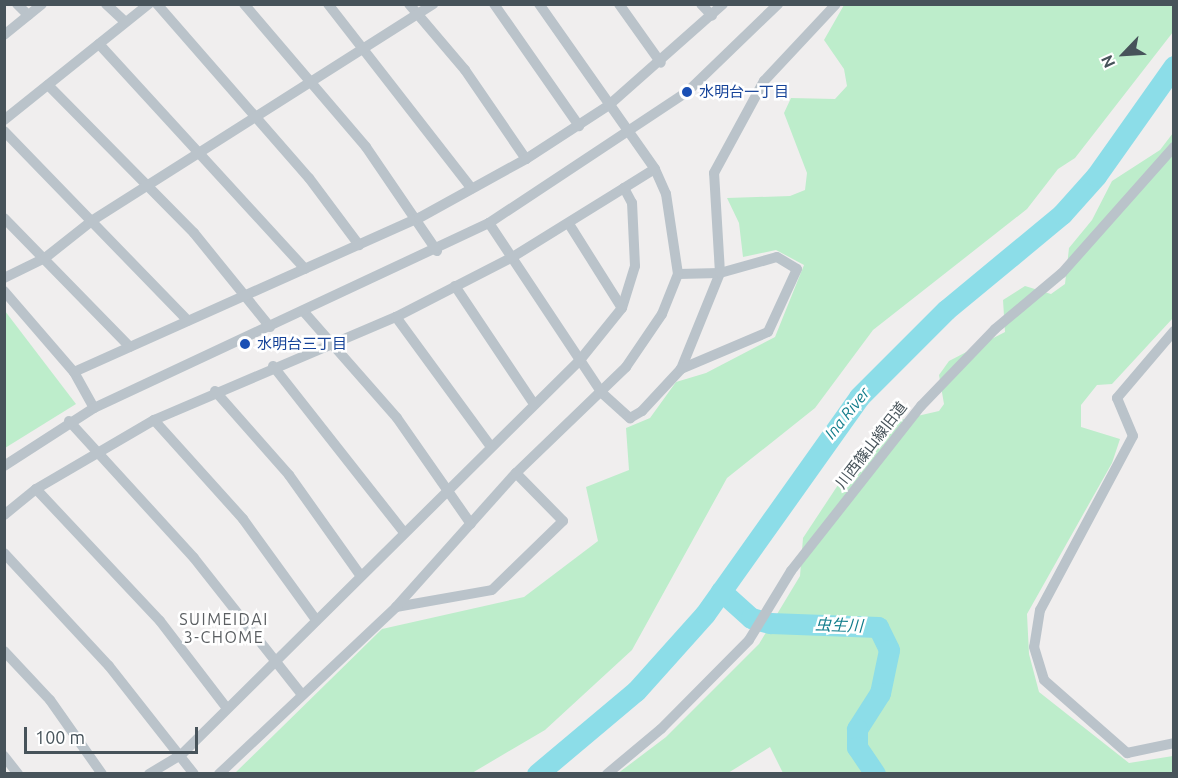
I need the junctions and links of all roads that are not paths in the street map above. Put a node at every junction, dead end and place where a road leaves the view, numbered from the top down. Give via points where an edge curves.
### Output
1 (17, 4) edge
2 (42, 4) edge
3 (106, 4) edge
4 (149, 4) edge
5 (157, 4) edge
6 (244, 4) edge
7 (328, 4) edge
8 (409, 4) edge
9 (433, 4) edge
10 (494, 4) edge
11 (539, 4) edge
12 (619, 4) edge
13 (701, 4) edge
14 (723, 4) edge
15 (836, 4) edge
16 (775, 6) edge
17 (28, 15) junction
18 (417, 15) junction
19 (712, 16) junction
20 (125, 22) junction
21 (4, 35) edge
22 (99, 44) junction
23 (366, 48) junction
24 (661, 63) junction
25 (48, 85) junction
26 (311, 85) junction
27 (609, 105) junction
28 (4, 120) edge
29 (256, 120) junction
30 (579, 126) junction
31 (4, 131) edge
32 (630, 134) junction
33 (1173, 147) edge
34 (202, 155) junction
35 (526, 159) junction
36 (655, 169) junction
37 (147, 187) junction
38 (624, 188) junction
39 (472, 189) junction
40 (4, 218) edge
41 (419, 218) junction
42 (93, 220) junction
43 (489, 223) junction
44 (569, 224) junction
45 (359, 245) junction
46 (437, 250) junction
47 (45, 258) junction
48 (511, 258) junction
49 (305, 270) junction
50 (720, 273) junction
51 (678, 274) junction
52 (4, 278) edge
53 (455, 286) junction
54 (4, 291) edge
55 (245, 296) junction
56 (622, 308) junction
57 (304, 312) junction
58 (396, 316) junction
59 (188, 321) junction
60 (270, 327) junction
61 (1173, 331) edge
62 (334, 343) junction
63 (130, 347) junction
64 (580, 360) junction
65 (273, 366) junction
66 (681, 369) junction
67 (74, 372) junction
68 (215, 391) junction
69 (602, 393) junction
70 (532, 401) junction
71 (94, 408) junction
72 (154, 420) junction
73 (69, 421) junction
74 (489, 444) junction
75 (97, 452) junction
76 (4, 466) edge
77 (516, 473) junction
78 (447, 487) junction
79 (36, 489) junction
80 (4, 515) edge
81 (471, 524) junction
82 (403, 531) junction
83 (4, 553) edge
84 (360, 575) junction
85 (396, 607) junction
86 (316, 620) junction
87 (4, 651) edge
88 (275, 660) junction
89 (300, 692) junction
90 (226, 707) junction
91 (1173, 743) edge
92 (181, 755) junction
93 (4, 756) edge
94 (18, 774) edge
95 (102, 774) edge
96 (149, 774) edge
97 (194, 774) edge
98 (219, 774) edge
99 (607, 774) edge

1 - 17 street
2 - 17 street
3 - 20 street
4 - 20 street
5 - 29 street
6 - 26 street
7 - 23 street
8 - 18 street
9 - 18 street
10 - 30 street
11 - 27 street
12 - 24 street
13 - 19 street
14 - 19 street
15 - 50 street via 764,81 714,173
16 - 32 street via 733,53
17 - 21 street
18 - 23 street
18 - 35 street via 465,70
19 - 24 street
20 - 22 street
22 - 25 street
22 - 34 street
23 - 26 street
23 - 39 street
24 - 27 street
25 - 28 street
25 - 37 street
26 - 29 street
26 - 41 street
27 - 30 street
27 - 32 street
29 - 34 street
29 - 45 street
30 - 35 street
31 - 42 street
32 - 36 street
32 - 43 street
33 - 99 street, 川西篠山線旧道 via 1062,273 995,330 921,406 791,571 749,640 661,729
34 - 37 street
34 - 49 street
35 - 39 street
36 - 38 street
36 - 51 street via 673,223
37 - 42 street
37 - 55 street via 194,232
38 - 44 street
38 - 56 street via 636,235 635,266
39 - 41 street
40 - 47 street
41 - 45 street
41 - 46 street
42 - 47 street
42 - 59 street
43 - 46 street
43 - 48 street
44 - 48 street
44 - 56 street
45 - 49 street
46 - 57 street
47 - 52 street
47 - 63 street
48 - 53 street
48 - 64 street
49 - 55 street
50 - 51 street
50 - 66 street
50 - 66 street via 777,257 797,269 768,332
51 - 69 street via 640,350
53 - 58 street
53 - 70 street
54 - 67 street
55 - 59 street
55 - 60 street
56 - 64 street
57 - 60 street
57 - 62 street
58 - 62 street
58 - 74 street
59 - 63 street
60 - 71 street
61 - 91 street via 1117,398 1133,436 1040,609 1034,647 1044,680 1127,753
62 - 65 street
62 - 78 street
63 - 67 street
64 - 69 street
64 - 70 street
65 - 68 street
65 - 82 street
66 - 69 street via 630,418
67 - 71 street
68 - 72 street
68 - 84 street via 289,475
69 - 77 street
70 - 74 street
71 - 73 street
72 - 75 street
72 - 86 street via 243,519
73 - 75 street
73 - 76 street
74 - 78 street
75 - 79 street
75 - 88 street via 194,558
77 - 81 street
77 - 85 street via 562,521 492,590
78 - 81 street
78 - 82 street
79 - 80 street
79 - 90 street via 160,621
81 - 85 street
82 - 84 street
83 - 92 street via 109,666
84 - 86 street
85 - 89 street
86 - 88 street
87 - 95 street via 50,700
88 - 89 street
88 - 90 street
89 - 98 street
90 - 92 street
92 - 96 street
92 - 97 street
93 - 94 street

